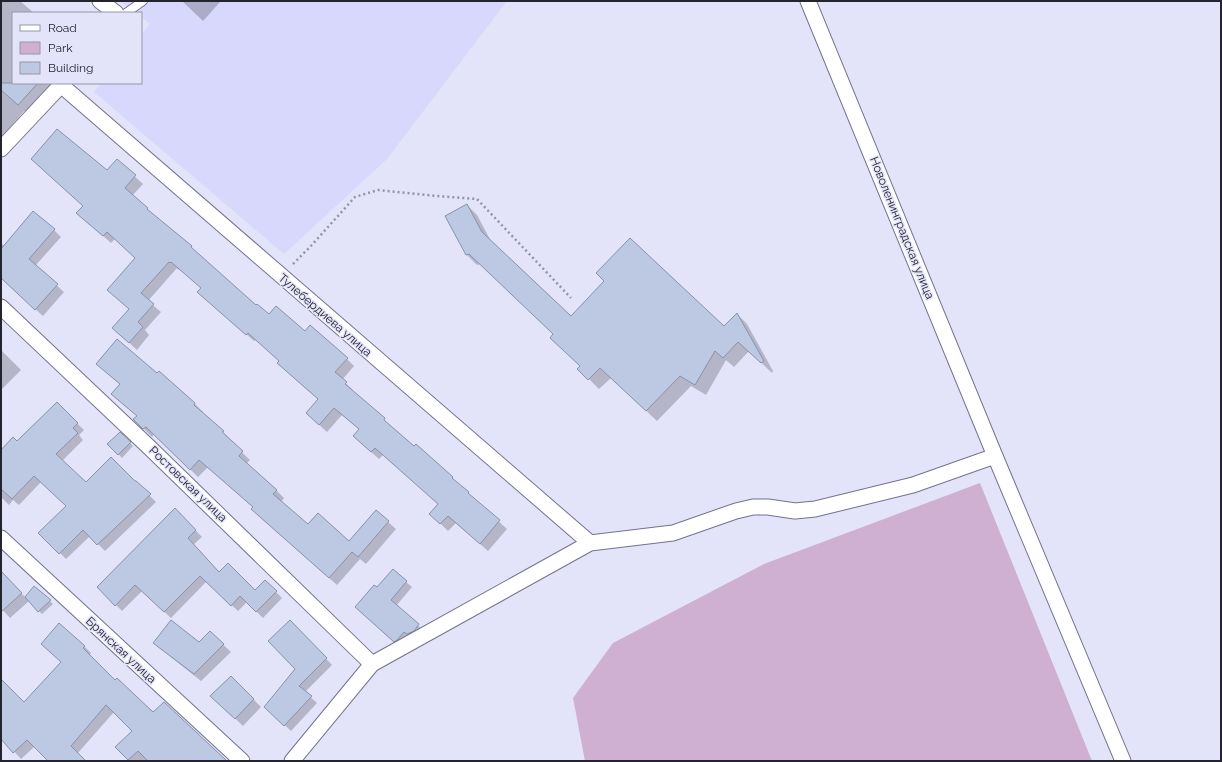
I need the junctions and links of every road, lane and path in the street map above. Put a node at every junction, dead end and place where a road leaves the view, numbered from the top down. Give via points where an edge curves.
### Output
1 (100, 1) edge
2 (143, 1) edge
3 (808, 1) edge
4 (115, 12) edge
5 (127, 12) edge
6 (62, 84) edge
7 (1, 149) edge
8 (280, 276) junction
9 (571, 298) dead end
10 (1, 308) edge
11 (995, 456) junction
12 (1, 538) edge
13 (590, 544) junction
14 (372, 664) junction
15 (242, 761) edge
16 (292, 761) edge
17 (1123, 761) edge

1 - 4 street
2 - 5 lane
3 - 11 street, Новоленинградская улица
6 - 7 street
6 - 8 street, Тулебердиева улица
8 - 9 path via 355,197 378,190 477,198
8 - 13 street, Тулебердиева улица
10 - 14 street, Ростовская улица via 150,448
11 - 13 street via 913,485 815,509 795,511 753,507 673,533
11 - 17 street, Новоленинградская улица
12 - 15 street, Брянская улица
13 - 14 street
14 - 16 street

